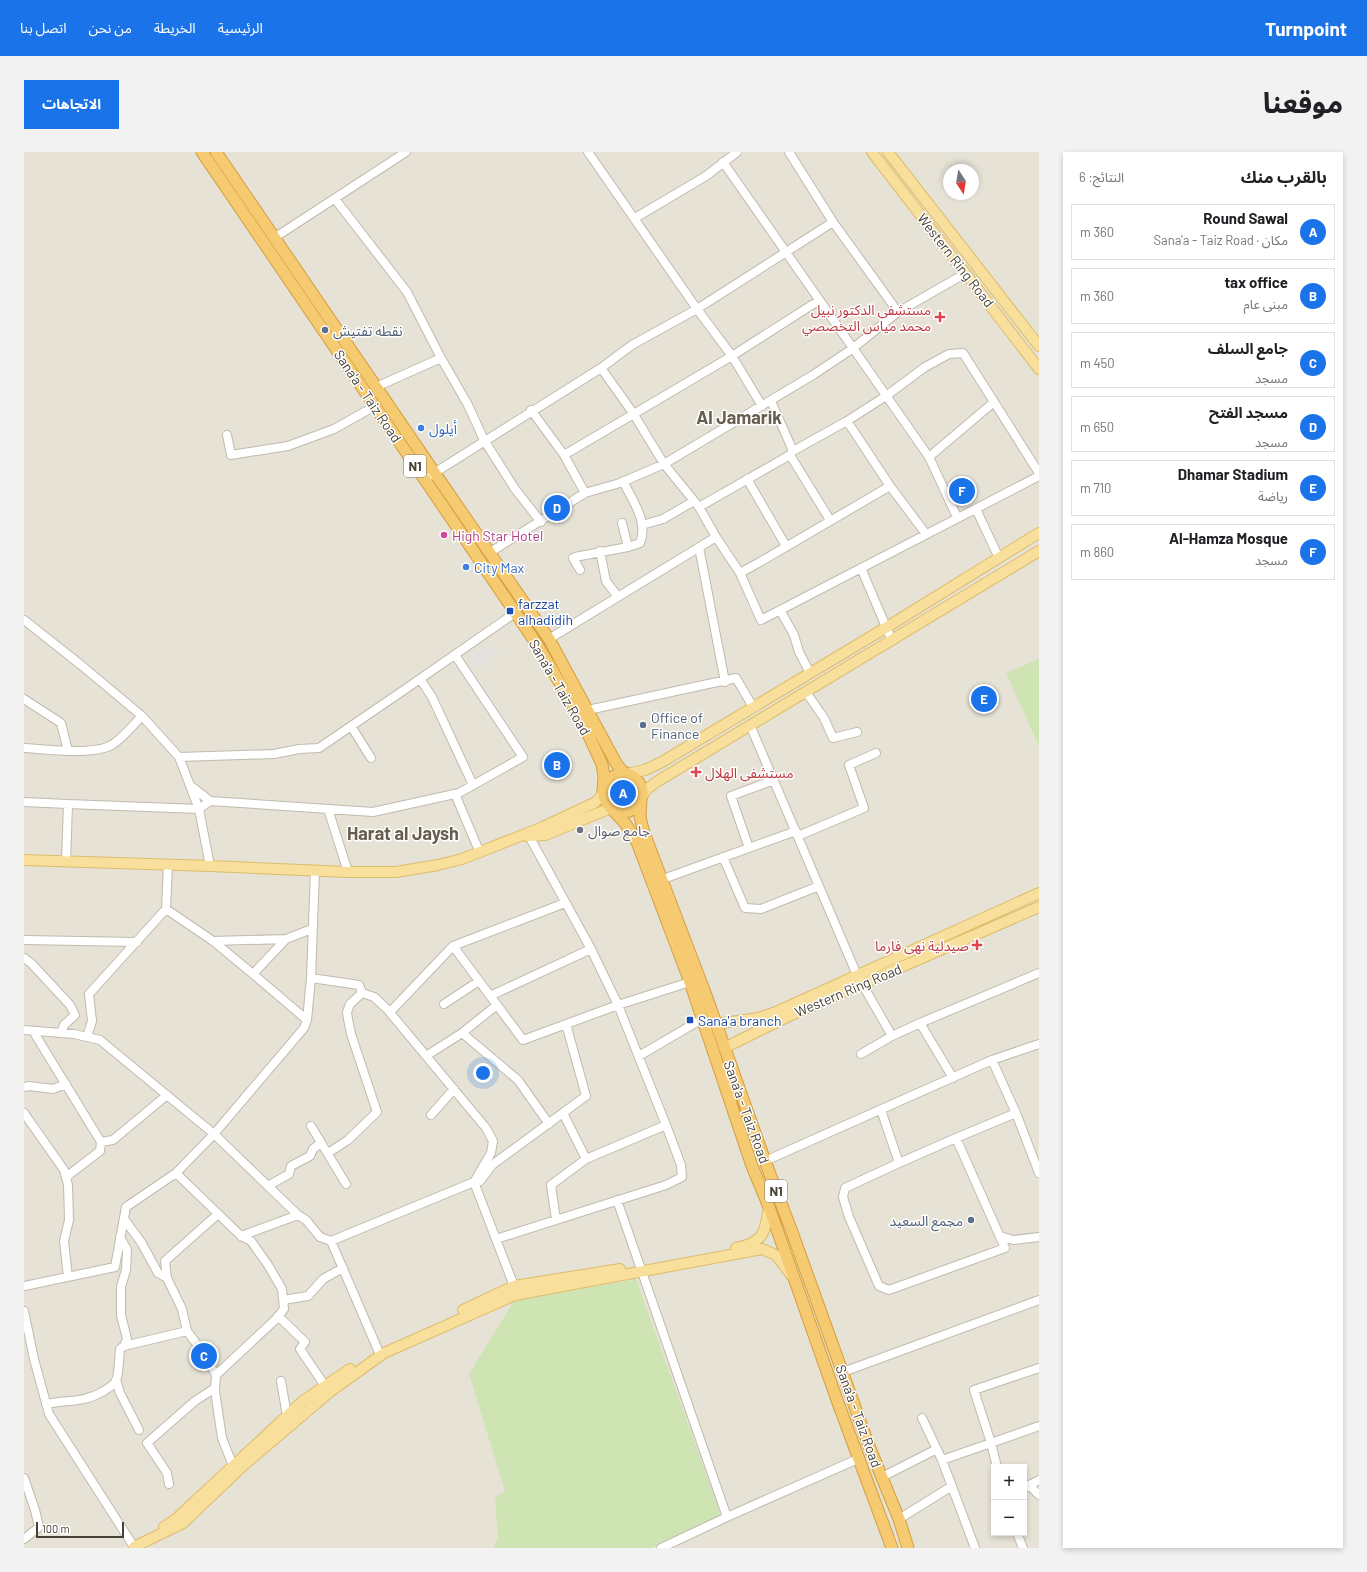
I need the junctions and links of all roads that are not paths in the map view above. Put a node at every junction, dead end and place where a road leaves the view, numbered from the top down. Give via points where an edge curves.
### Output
1 (202, 152) edge
2 (216, 152) edge
3 (406, 152) edge
4 (588, 152) edge
5 (737, 152) edge
6 (788, 152) edge
7 (872, 152) edge
8 (888, 152) edge
9 (723, 162) junction
10 (335, 199) junction
11 (635, 218) junction
12 (833, 222) junction
13 (274, 238) junction
14 (786, 253) junction
15 (977, 265) junction
16 (966, 273) junction
17 (818, 301) junction
18 (697, 309) junction
19 (898, 312) junction
20 (1035, 334) edge
21 (1039, 346) edge
22 (852, 349) junction
23 (732, 356) junction
24 (441, 358) junction
25 (601, 368) junction
26 (1039, 369) edge
27 (376, 387) junction
28 (886, 396) junction
29 (771, 400) junction
30 (994, 402) junction
31 (375, 406) junction
32 (762, 406) junction
33 (531, 410) junction
34 (633, 413) junction
35 (847, 421) junction
36 (227, 436) dead end
37 (484, 440) junction
38 (791, 453) junction
39 (564, 455) junction
40 (929, 457) junction
41 (664, 464) junction
42 (434, 472) junction
43 (1039, 474) edge
44 (747, 479) junction
45 (424, 480) junction
46 (624, 481) junction
47 (890, 486) junction
48 (585, 493) junction
49 (696, 504) junction
50 (976, 508) junction
51 (957, 517) junction
52 (830, 520) junction
53 (541, 522) junction
54 (622, 523) dead end
55 (642, 525) junction
56 (1039, 533) edge
57 (926, 534) junction
58 (716, 537) junction
59 (786, 546) junction
60 (628, 547) junction
61 (699, 547) junction
62 (600, 551) junction
63 (1039, 551) edge
64 (489, 553) junction
65 (999, 558) junction
66 (861, 568) junction
67 (580, 570) dead end
68 (740, 572) junction
69 (618, 597) junction
70 (780, 610) junction
71 (515, 613) junction
72 (24, 620) edge
73 (887, 627) junction
74 (549, 640) junction
75 (892, 641) junction
76 (455, 655) junction
77 (810, 673) junction
78 (420, 679) junction
79 (725, 682) junction
80 (806, 692) junction
81 (24, 700) edge
82 (753, 708) junction
83 (588, 710) junction
84 (142, 716) junction
85 (750, 725) junction
86 (351, 726) junction
87 (857, 732) dead end
88 (24, 748) edge
89 (68, 751) junction
90 (876, 753) dead end
91 (179, 757) junction
92 (371, 758) dead end
93 (627, 774) junction
94 (774, 780) junction
95 (473, 785) junction
96 (191, 786) junction
97 (603, 791) junction
98 (455, 794) junction
99 (641, 798) junction
100 (24, 802) edge
101 (210, 802) junction
102 (68, 804) junction
103 (611, 808) junction
104 (199, 809) junction
105 (328, 809) junction
106 (797, 834) junction
107 (640, 835) junction
108 (529, 836) junction
109 (515, 838) junction
110 (749, 848) junction
111 (480, 853) junction
112 (723, 857) junction
113 (24, 860) edge
114 (66, 862) junction
115 (168, 864) junction
116 (210, 866) junction
117 (315, 870) junction
118 (348, 872) junction
119 (663, 879) junction
120 (819, 886) junction
121 (1039, 893) edge
122 (565, 903) junction
123 (1039, 906) edge
124 (166, 909) junction
125 (312, 928) junction
126 (286, 939) junction
127 (24, 940) edge
128 (137, 942) junction
129 (213, 942) junction
130 (453, 946) junction
131 (591, 949) junction
132 (24, 958) edge
133 (1039, 973) edge
134 (253, 974) junction
135 (311, 978) junction
136 (860, 980) junction
137 (479, 981) junction
138 (690, 982) junction
139 (362, 993) junction
140 (490, 996) junction
141 (702, 999) junction
142 (444, 1004) dead end
143 (496, 1005) junction
144 (618, 1005) junction
145 (390, 1012) junction
146 (702, 1018) junction
147 (307, 1020) junction
148 (920, 1022) junction
149 (566, 1024) junction
150 (716, 1024) junction
151 (24, 1030) edge
152 (33, 1031) junction
153 (60, 1033) junction
154 (462, 1033) junction
155 (892, 1036) junction
156 (87, 1037) junction
157 (1039, 1044) edge
158 (724, 1048) junction
159 (861, 1054) dead end
160 (426, 1056) junction
161 (639, 1056) junction
162 (992, 1060) junction
163 (953, 1078) junction
164 (66, 1084) junction
165 (24, 1087) edge
166 (454, 1089) junction
167 (166, 1095) junction
168 (881, 1110) junction
169 (24, 1113) edge
170 (563, 1113) junction
171 (1016, 1113) junction
172 (430, 1115) dead end
173 (549, 1124) junction
174 (666, 1125) junction
175 (311, 1126) dead end
176 (214, 1134) junction
177 (956, 1138) junction
178 (101, 1142) junction
179 (321, 1143) junction
180 (328, 1153) junction
181 (586, 1159) junction
182 (765, 1161) junction
183 (899, 1163) junction
184 (176, 1173) junction
185 (1039, 1173) edge
186 (66, 1176) junction
187 (474, 1182) junction
188 (346, 1184) dead end
189 (268, 1186) junction
190 (478, 1193) junction
191 (617, 1200) junction
192 (770, 1207) junction
193 (218, 1214) junction
194 (298, 1215) junction
195 (124, 1219) junction
196 (556, 1220) junction
197 (241, 1236) junction
198 (1000, 1236) junction
199 (120, 1237) junction
200 (1039, 1238) edge
201 (496, 1239) junction
202 (331, 1241) junction
203 (343, 1268) junction
204 (641, 1269) junction
205 (68, 1277) junction
206 (167, 1278) junction
207 (795, 1280) junction
208 (24, 1286) edge
209 (514, 1286) junction
210 (283, 1300) junction
211 (1039, 1300) edge
212 (24, 1311) edge
213 (278, 1316) junction
214 (188, 1331) junction
215 (124, 1346) junction
216 (378, 1350) junction
217 (1039, 1368) edge
218 (843, 1372) junction
219 (216, 1375) junction
220 (116, 1380) junction
221 (281, 1381) dead end
222 (325, 1386) junction
223 (215, 1388) junction
224 (46, 1404) junction
225 (287, 1416) junction
226 (922, 1418) dead end
227 (1039, 1426) edge
228 (139, 1430) dead end
229 (991, 1443) junction
230 (937, 1448) junction
231 (860, 1458) junction
232 (942, 1460) junction
233 (996, 1464) edge
234 (233, 1466) junction
235 (882, 1477) junction
236 (24, 1478) edge
237 (1039, 1480) edge
238 (169, 1484) dead end
239 (952, 1486) junction
240 (1027, 1487) edge
241 (1039, 1495) edge
242 (727, 1517) junction
243 (899, 1519) junction
244 (1018, 1536) edge
245 (24, 1538) edge
246 (134, 1547) edge
247 (661, 1548) edge
248 (892, 1548) edge
249 (908, 1548) edge
250 (975, 1548) edge
251 (1023, 1548) edge

1 - 31 highway, Sana'a - Taiz Road / N1
2 - 13 highway, Sana'a - Taiz Road / N1
3 - 10 street
4 - 11 street
5 - 9 street
6 - 12 street
7 - 16 main road, Western Ring Road
8 - 15 main road, Western Ring Road
9 - 11 street via 706,176
9 - 14 street
10 - 13 street
10 - 24 street via 407,292
11 - 18 street
12 - 14 street
12 - 19 street
13 - 27 highway, Sana'a - Taiz Road / N1
14 - 17 street
14 - 18 street
15 - 16 main road
15 - 20 main road, Western Ring Road
16 - 19 street
16 - 26 main road, Western Ring Road
17 - 22 street
17 - 23 street
18 - 23 street
18 - 25 street via 632,345
19 - 22 street
20 - 21 main road, Western Ring Road
22 - 28 street
22 - 29 street
23 - 32 street
23 - 34 street
24 - 27 street
24 - 37 street via 468,405
25 - 33 street
25 - 34 street
27 - 42 highway, Sana'a - Taiz Road / N1
28 - 30 street via 925,366 949,354 963,353
28 - 35 street
28 - 40 street
29 - 32 street
29 - 38 street
30 - 40 street
30 - 43 street
31 - 36 street via 334,429 288,446 231,455
31 - 45 highway, Sana'a - Taiz Road / N1
32 - 41 street
33 - 37 street
33 - 39 street
34 - 39 street
34 - 41 street
35 - 38 street
35 - 47 street
37 - 42 street
37 - 53 street
38 - 44 street
38 - 52 street
39 - 48 street
40 - 51 street
41 - 46 street
41 - 49 street
42 - 45 street
42 - 64 highway, Sana'a - Taiz Road / N1
43 - 50 street
44 - 49 street
44 - 59 street
45 - 71 highway, Sana'a - Taiz Road / N1
46 - 48 street
46 - 55 street via 637,507
47 - 52 street
47 - 57 street
48 - 53 street
49 - 55 street via 663,519
49 - 58 street
50 - 51 street
50 - 65 street
51 - 57 street
52 - 59 street
53 - 64 street
54 - 60 street
55 - 60 street via 643,535 640,543
56 - 65 main road
57 - 66 street
58 - 61 street
58 - 68 street
59 - 68 street
60 - 62 street
61 - 69 street
61 - 79 street
62 - 67 street via 573,558
62 - 69 street via 606,580
63 - 75 main road
64 - 74 highway, Sana'a - Taiz Road / N1
65 - 73 main road
66 - 70 street
66 - 73 street
68 - 70 street via 761,620
69 - 74 street
70 - 77 street
71 - 76 street
71 - 97 highway, Sana'a - Taiz Road / N1 via 538,646 581,719 602,764
72 - 84 street
73 - 75 street
73 - 77 main road
74 - 83 highway, Sana'a - Taiz Road / N1
75 - 80 main road
76 - 78 street
76 - 95 street via 523,757
77 - 82 main road
78 - 86 street
78 - 95 street via 432,697
79 - 82 street via 736,678
79 - 83 street
80 - 85 main road
80 - 87 street via 824,718 833,738
81 - 89 street via 61,723
82 - 93 main road via 662,762 645,770
83 - 93 highway, Sana'a - Taiz Road / N1 via 616,764
84 - 89 street via 112,745 98,750
84 - 91 street
85 - 94 street
85 - 99 main road via 658,781 647,789
86 - 91 street via 318,748 274,754
86 - 92 street
88 - 89 street
90 - 106 street via 849,764 864,808
91 - 96 street
93 - 97 highway via 614,776
93 - 99 highway via 640,786
94 - 106 street
94 - 110 street via 731,796
95 - 98 street
96 - 101 street
96 - 104 street
97 - 103 highway via 606,803
97 - 109 main road via 594,803
98 - 105 street via 373,812
98 - 111 street
99 - 103 highway via 629,812
99 - 107 highway
100 - 102 street
101 - 104 street
101 - 105 street
102 - 104 street
102 - 114 street
103 - 107 highway
103 - 108 main road via 545,835
104 - 116 street
105 - 118 street
106 - 110 street
106 - 120 street
107 - 119 highway, Sana'a - Taiz Road / N1
107 - 138 highway, Sana'a - Taiz Road / N1
108 - 109 main road
108 - 122 street
109 - 111 main road
110 - 112 street
111 - 118 main road via 417,869 396,872
112 - 119 street
112 - 120 street via 745,908 762,909
113 - 114 main road
114 - 115 main road
115 - 116 main road
115 - 124 street
116 - 117 main road
117 - 118 main road
117 - 125 street
119 - 141 highway, Sana'a - Taiz Road / N1
120 - 136 street
121 - 136 main road
122 - 130 street
122 - 131 street
123 - 136 main road, Western Ring Road
124 - 128 street
124 - 129 street
125 - 126 street
125 - 135 street
126 - 129 street
126 - 134 street
127 - 128 street
128 - 156 street via 89,994 92,1020
129 - 134 street
130 - 137 street
130 - 145 street
131 - 140 street
131 - 144 street
132 - 153 street via 70,1005 75,1015 64,1025
133 - 148 street
134 - 147 street
135 - 139 street via 358,985
135 - 147 street
136 - 150 main road via 758,1018
136 - 155 street
136 - 158 main road, Western Ring Road
137 - 140 street
137 - 142 street
138 - 141 highway, Sana'a - Taiz Road / N1
138 - 144 street
139 - 145 street via 374,997
139 - 180 street via 350,1004 347,1012 351,1034 377,1112 348,1140
140 - 143 street
141 - 146 highway, Sana'a - Taiz Road / N1
141 - 150 highway, Sana'a - Taiz Road / N1
143 - 149 street via 523,1040
143 - 154 street
144 - 149 street
144 - 161 street
145 - 160 street
146 - 161 street
146 - 192 highway, Sana'a - Taiz Road / N1 via 752,1166
147 - 176 street via 304,1028
148 - 155 street
148 - 163 street
149 - 170 street via 586,1096
150 - 158 highway, Sana'a - Taiz Road / N1
151 - 152 street
152 - 153 street
152 - 164 street
153 - 156 street
154 - 160 street
154 - 173 street via 518,1080
155 - 159 street
156 - 167 street via 100,1040
157 - 162 street
158 - 182 highway, Sana'a - Taiz Road / N1
160 - 166 street
161 - 174 street
162 - 163 street
162 - 171 street
163 - 168 street
164 - 165 street via 53,1089
164 - 178 street
166 - 172 street
166 - 187 street via 486,1128 493,1141 491,1153
167 - 176 street
167 - 178 street via 113,1140
168 - 182 street
168 - 183 street
169 - 186 street
170 - 173 street
170 - 181 street
171 - 177 street
171 - 185 street
173 - 190 street via 492,1165 479,1182
174 - 181 street
174 - 191 street via 681,1165 682,1177 666,1185
175 - 179 street
176 - 184 street
176 - 189 street
177 - 183 street
177 - 198 street
178 - 186 street via 100,1151
179 - 180 street
179 - 189 street via 313,1149 310,1156 291,1166 289,1174
180 - 188 street
181 - 196 street via 551,1185
182 - 218 highway, Sana'a - Taiz Road / N1
183 - 198 street via 845,1188 843,1197 879,1286 889,1290 1005,1248
184 - 193 street
184 - 195 street via 126,1207
186 - 205 street via 69,1220 64,1241
187 - 190 street
187 - 202 street
189 - 194 street
190 - 201 street
191 - 196 street
191 - 204 street
192 - 204 main road via 766,1230 747,1246
192 - 207 highway, Sana'a - Taiz Road / N1
193 - 197 street
193 - 206 street via 165,1261
194 - 197 street
194 - 202 street via 306,1220 320,1237
195 - 199 street
195 - 206 street via 141,1242 158,1273
196 - 201 street
197 - 210 street via 251,1241 268,1265 282,1289
198 - 200 street via 1013,1240
199 - 205 street via 115,1267
199 - 215 street via 126,1250 126,1270 121,1287 121,1314 127,1339
201 - 209 street
202 - 203 street
203 - 210 street via 323,1279 308,1296
203 - 216 street
204 - 207 main road via 762,1249 776,1255
204 - 209 main road
204 - 242 street
204 - 246 main road via 515,1294 384,1353 331,1391 245,1464 183,1523
205 - 208 street
206 - 214 street via 182,1310
207 - 231 highway, Sana'a - Taiz Road / N1
209 - 216 main road
210 - 213 street via 284,1309
211 - 218 street
212 - 224 street
213 - 219 street
213 - 222 street via 305,1342 300,1349
214 - 215 street
214 - 219 street
215 - 220 street via 120,1349
216 - 222 main road
217 - 229 street via 974,1390
218 - 235 highway, Sana'a - Taiz Road / N1
219 - 223 street
220 - 224 street via 94,1397
220 - 228 street
221 - 225 street
222 - 225 main road
223 - 234 street via 222,1438
223 - 238 street via 195,1401 147,1443 166,1473
224 - 246 street via 49,1414
225 - 234 main road
226 - 230 street
227 - 229 street
229 - 232 street
229 - 233 street
230 - 232 street
230 - 235 street
231 - 242 street
231 - 248 highway, Sana'a - Taiz Road / N1
232 - 239 street
234 - 246 main road via 176,1518
235 - 243 highway, Sana'a - Taiz Road / N1
236 - 245 street via 40,1527
237 - 240 street
239 - 243 street
239 - 250 street
240 - 241 street
242 - 247 street
243 - 249 highway, Sana'a - Taiz Road / N1
244 - 251 street

